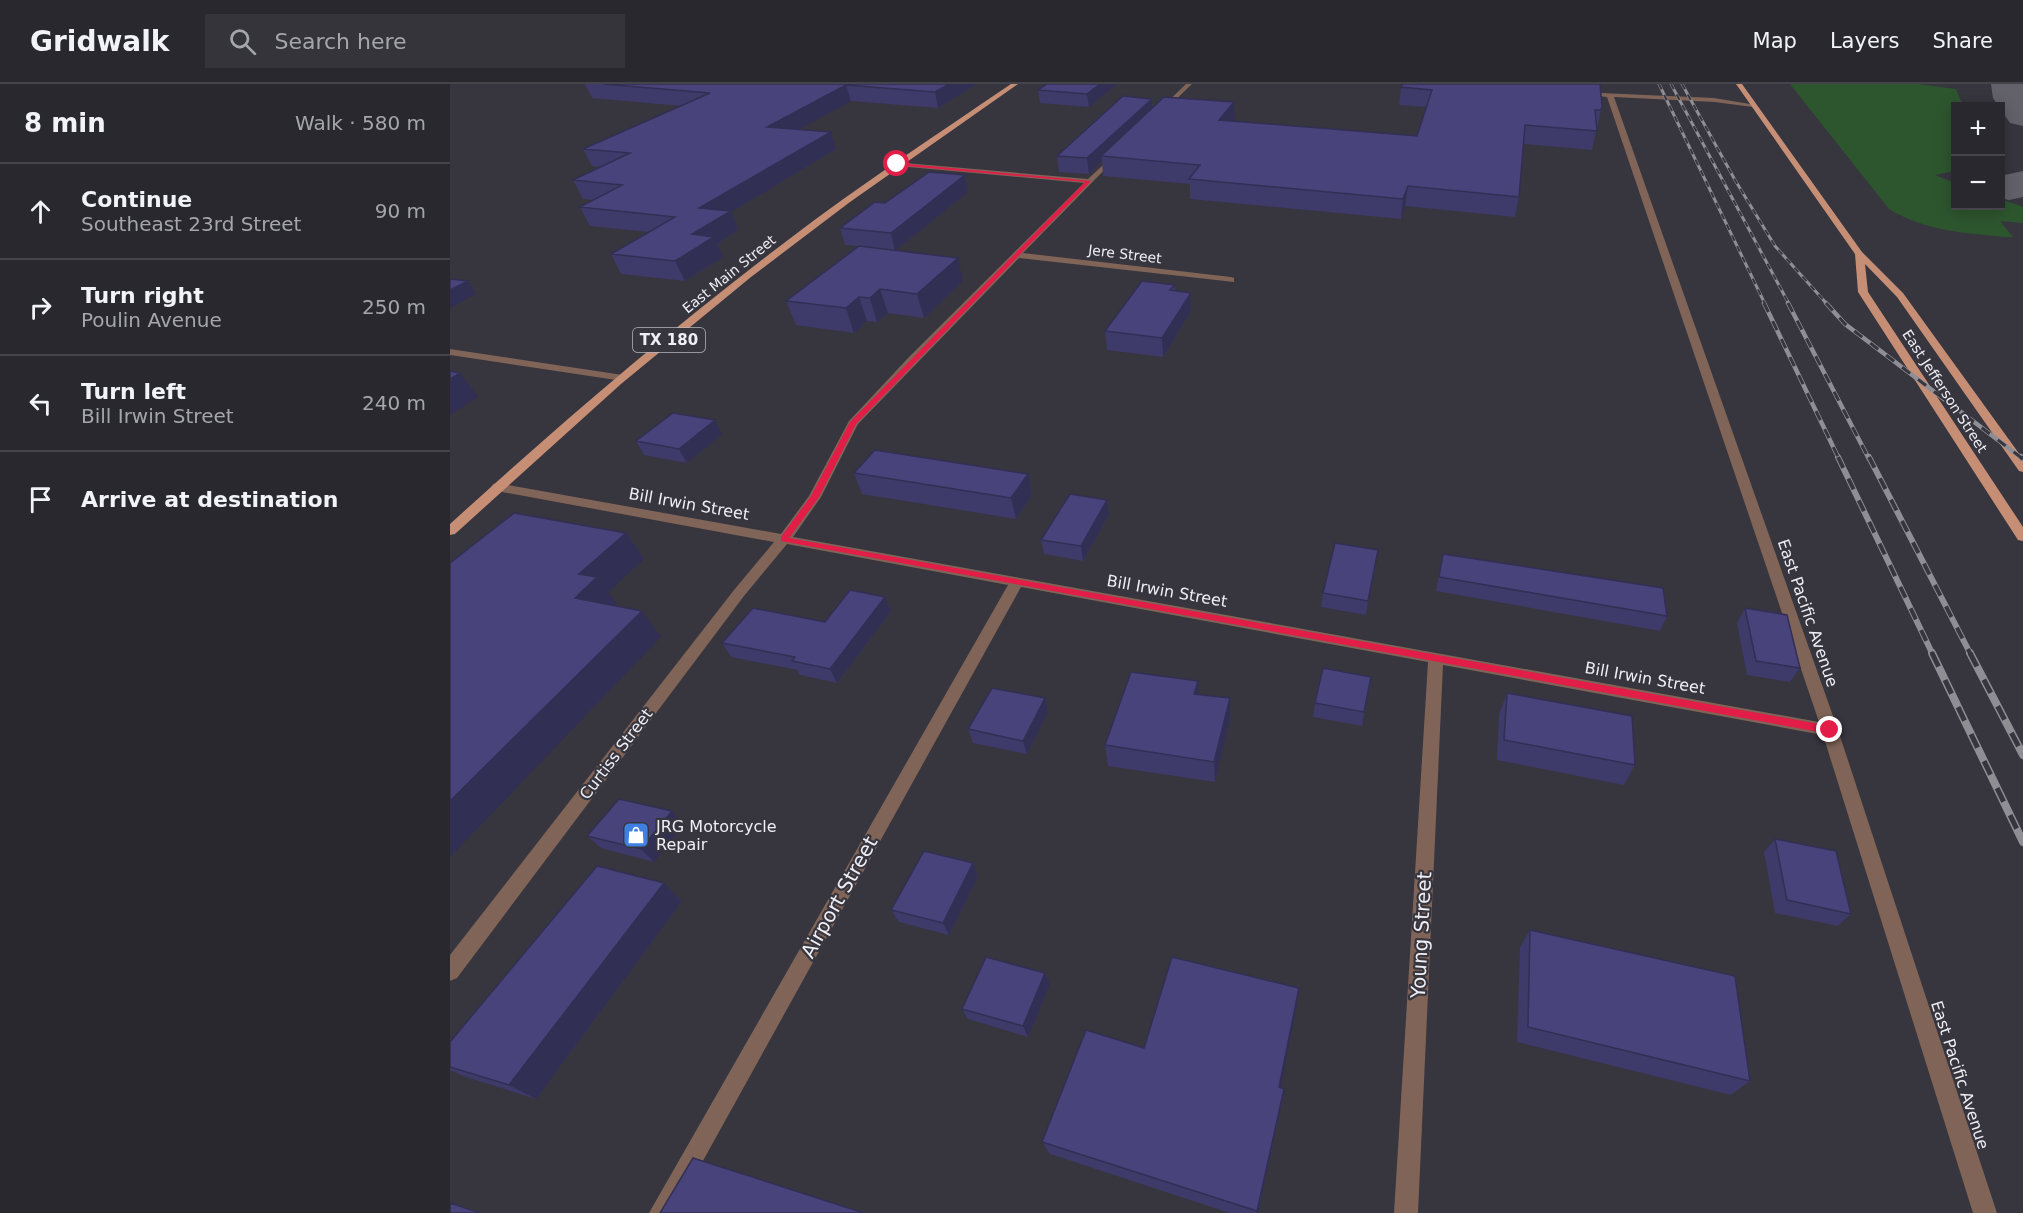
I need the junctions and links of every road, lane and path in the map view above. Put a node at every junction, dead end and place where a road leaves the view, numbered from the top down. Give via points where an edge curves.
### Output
1 (1015, 84) edge
2 (1189, 84) edge
3 (1739, 84) edge
4 (1588, 94) edge
5 (1610, 96) junction
6 (1753, 105) junction
7 (1156, 116) edge
8 (1122, 149) edge
9 (897, 164) junction
10 (1089, 181) junction
11 (1859, 254) junction
12 (1016, 255) junction
13 (1231, 280) dead end
14 (450, 352) edge
15 (624, 378) junction
16 (2023, 468) edge
17 (497, 487) junction
18 (450, 531) edge
19 (2023, 537) edge
20 (784, 539) junction
21 (1017, 582) junction
22 (1436, 658) junction
23 (1830, 730) junction
24 (450, 971) edge
25 (661, 1213) edge
26 (1406, 1213) edge
27 (1985, 1213) edge

1 - 9 main road, East Main Street / TX 180
2 - 7 street
3 - 6 main road, East Jefferson Street
4 - 5 street
5 - 6 street via 1668,103
5 - 23 street, East Pacific Avenue
6 - 11 main road, East Jefferson Street
8 - 10 street, Curtiss Street
9 - 10 street
9 - 15 main road, East Main Street / TX 180 via 784,247
10 - 12 street, Curtiss Street
11 - 16 main road, East Jefferson Street via 1900,295
11 - 19 main road, East Jefferson Street via 1863,292
12 - 13 street, Jere Street
12 - 20 street, Curtiss Street via 853,423 814,497
14 - 15 street
15 - 17 main road, East Main Street / TX 180
17 - 18 main road, East Main Street / TX 180
17 - 20 street, Bill Irwin Street
20 - 21 street, Bill Irwin Street
20 - 24 street, Curtiss Street
21 - 22 street, Bill Irwin Street
21 - 25 street, Airport Street
22 - 23 street, Bill Irwin Street
22 - 26 street, Young Street
23 - 27 street, East Pacific Avenue

